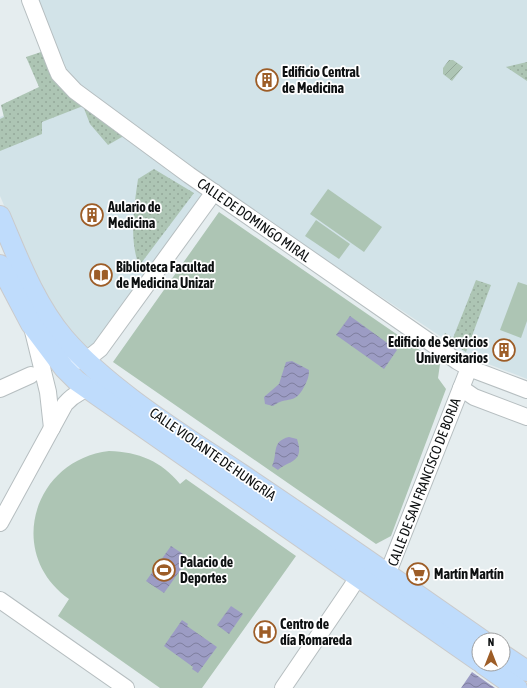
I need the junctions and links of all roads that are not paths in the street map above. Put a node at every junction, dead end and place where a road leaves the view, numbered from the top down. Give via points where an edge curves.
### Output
1 (30, 0) edge
2 (214, 192) junction
3 (0, 216) edge
4 (0, 265) edge
5 (31, 324) junction
6 (59, 360) junction
7 (86, 360) junction
8 (469, 368) junction
9 (31, 375) dead end
10 (460, 388) junction
11 (0, 389) edge
12 (87, 389) junction
13 (527, 390) edge
14 (121, 391) junction
15 (527, 417) edge
16 (52, 428) junction
17 (0, 523) edge
18 (360, 557) junction
19 (387, 575) junction
20 (358, 577) junction
21 (390, 598) junction
22 (0, 600) edge
23 (471, 632) edge
24 (471, 655) edge
25 (511, 660) edge
26 (527, 671) edge
27 (494, 672) edge
28 (126, 688) edge
29 (283, 688) edge
30 (517, 688) edge

1 - 2 street, CALLE DE DOMINGO MIRAL via 56,67 64,80 75,91
2 - 7 street via 103,346
2 - 8 street, CALLE DE DOMINGO MIRAL
3 - 7 main road, CALLE VIOLANTE DE HUNGRÍA via 36,297 54,324
4 - 5 main road, CALLE VIOLANTE DE HUNGRÍA
5 - 6 main road, CALLE VIOLANTE DE HUNGRÍA
5 - 16 street, CALLE VIOLANTE DE HUNGRÍA via 48,392
6 - 7 street
6 - 12 main road, CALLE VIOLANTE DE HUNGRÍA via 68,373
7 - 14 main road, CALLE VIOLANTE DE HUNGRÍA
8 - 10 street, CALLE DE SAN FRANCISCO DE BORJA
8 - 13 street, CALLE DE DOMINGO MIRAL
9 - 11 street
10 - 15 street via 474,397
10 - 19 street, CALLE DE SAN FRANCISCO DE BORJA
12 - 14 street via 98,387
12 - 16 street via 69,400
12 - 20 main road, CALLE VIOLANTE DE HUNGRÍA
14 - 18 main road, CALLE VIOLANTE DE HUNGRÍA
16 - 17 street
18 - 19 main road, CALLE VIOLANTE DE HUNGRÍA
18 - 20 street
19 - 21 street, CALLE DE SAN FRANCISCO DE BORJA
19 - 23 main road, CALLE VIOLANTE DE HUNGRÍA
20 - 21 main road, CALLE VIOLANTE DE HUNGRÍA
20 - 29 street
21 - 24 main road, CALLE VIOLANTE DE HUNGRÍA
22 - 28 street
25 - 26 main road
27 - 30 main road

